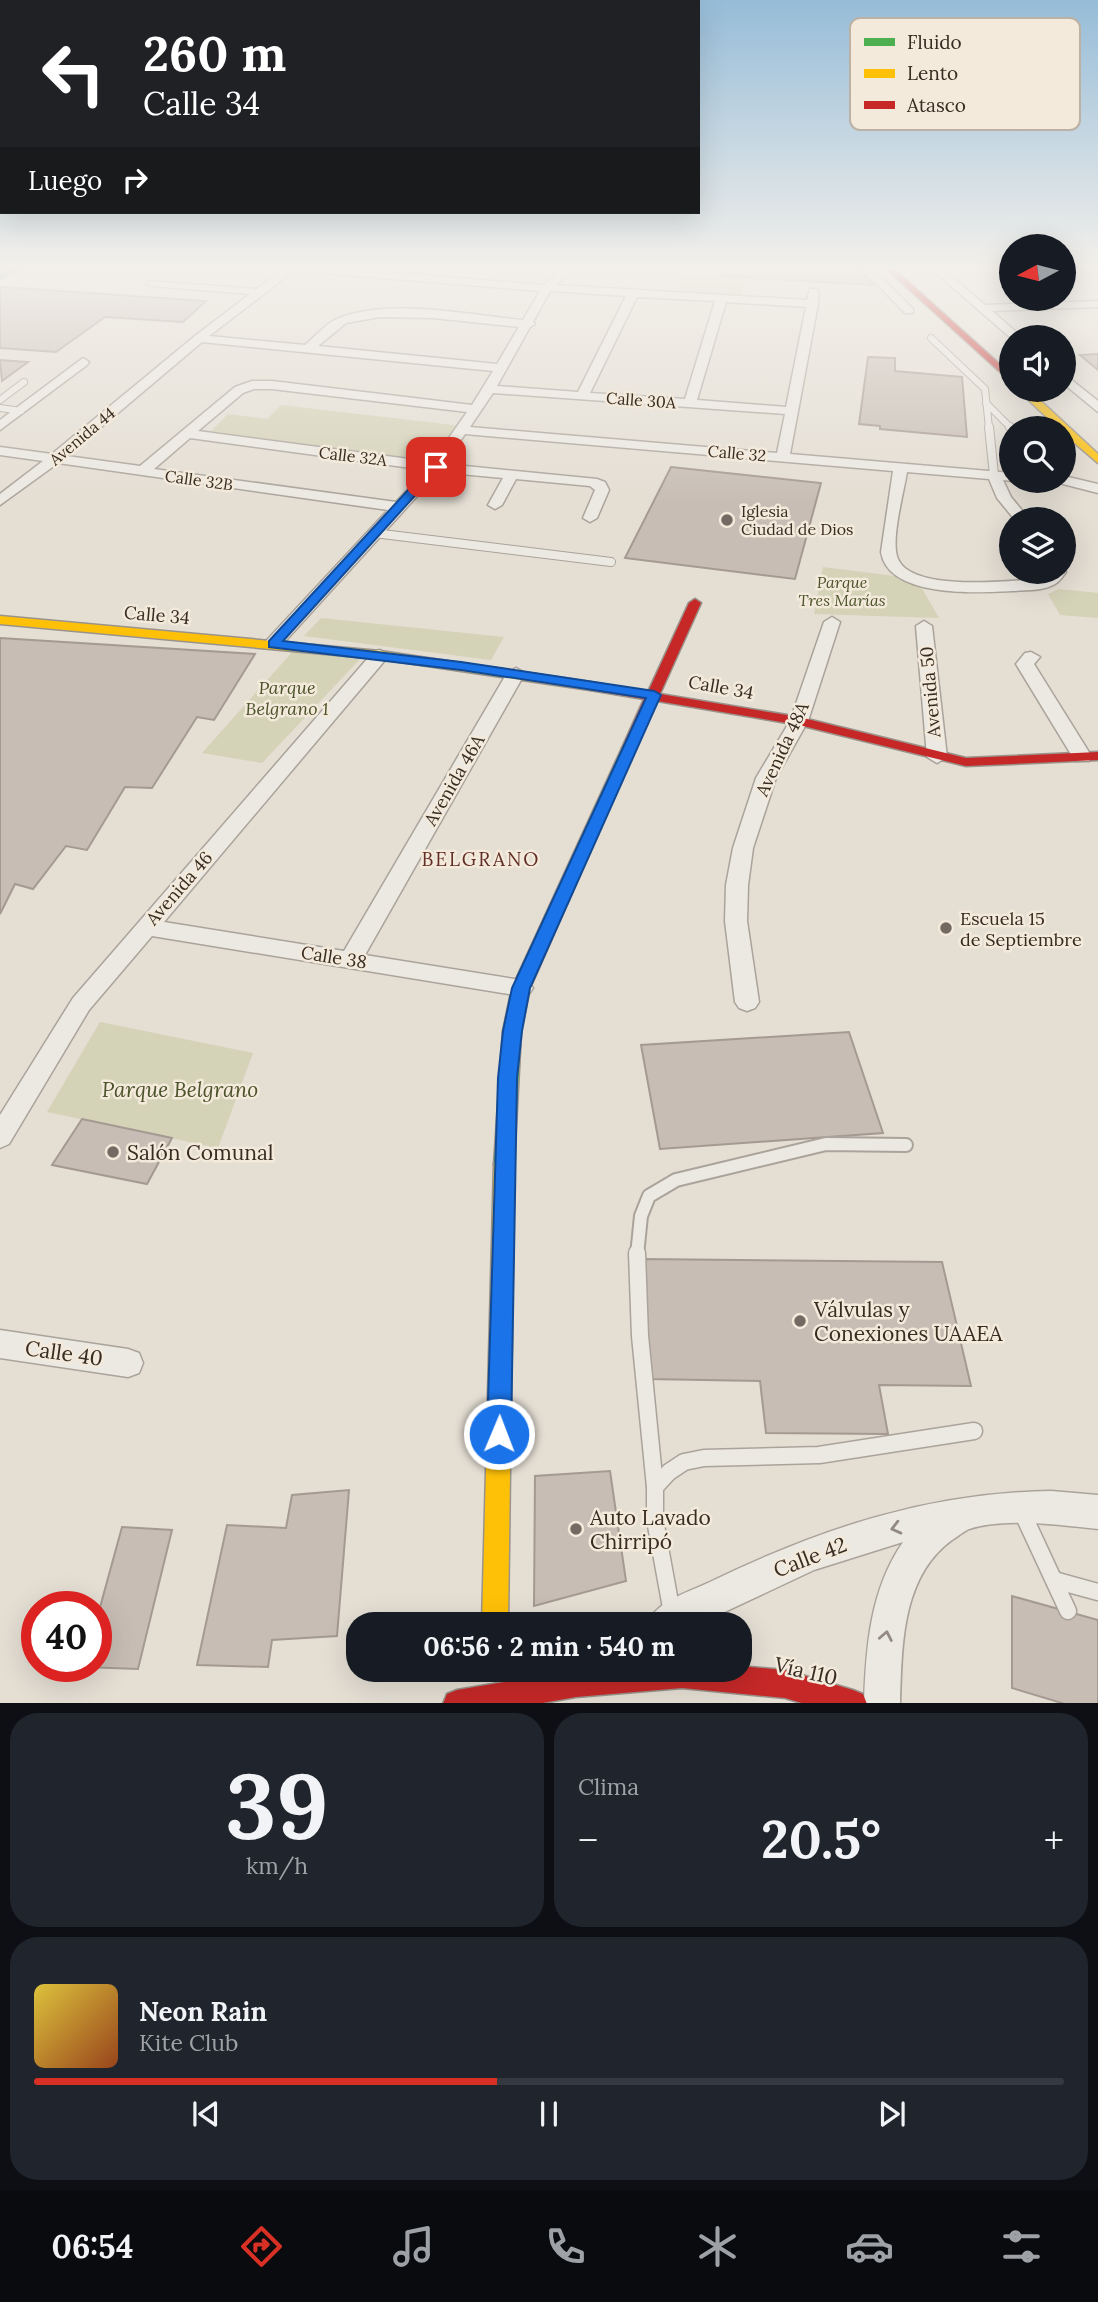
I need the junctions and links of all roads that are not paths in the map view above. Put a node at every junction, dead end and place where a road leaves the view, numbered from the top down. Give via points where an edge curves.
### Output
1 (190, 345) edge
2 (281, 345) edge
3 (312, 345) edge
4 (515, 345) edge
5 (608, 345) edge
6 (707, 345) edge
7 (805, 345) edge
8 (939, 345) edge
9 (974, 345) edge
10 (309, 348) junction
11 (83, 362) dead end
12 (502, 368) junction
13 (999, 368) edge
14 (24, 382) dead end
15 (489, 389) junction
16 (1076, 389) edge
17 (583, 396) junction
18 (0, 400) edge
19 (1036, 402) edge
20 (690, 403) junction
21 (986, 403) junction
22 (0, 408) edge
23 (1098, 408) edge
24 (476, 409) junction
25 (21, 411) junction
26 (793, 411) junction
27 (999, 416) edge
28 (0, 426) edge
29 (462, 430) junction
30 (187, 434) junction
31 (0, 451) edge
32 (783, 457) junction
33 (55, 459) junction
34 (1098, 460) edge
35 (436, 467) junction
36 (901, 467) junction
37 (143, 471) junction
38 (511, 475) junction
39 (994, 475) junction
40 (999, 476) edge
41 (1076, 483) edge
42 (1094, 487) edge
43 (0, 500) edge
44 (495, 505) dead end
45 (398, 507) junction
46 (1012, 507) edge
47 (590, 518) dead end
48 (374, 533) junction
49 (611, 562) dead end
50 (1039, 584) edge
51 (695, 603) dead end
52 (0, 620) edge
53 (832, 622) dead end
54 (924, 626) dead end
55 (273, 644) junction
56 (380, 655) junction
57 (1031, 657) dead end
58 (516, 673) junction
59 (654, 695) junction
60 (799, 721) junction
61 (937, 757) junction
62 (1090, 757) edge
63 (145, 927) junction
64 (351, 959) junction
65 (521, 988) junction
66 (747, 1002) dead end
67 (0, 1137) edge
68 (906, 1145) dead end
69 (0, 1344) edge
70 (128, 1363) dead end
71 (974, 1432) dead end
72 (655, 1487) junction
73 (1020, 1507) junction
74 (962, 1512) junction
75 (1098, 1513) edge
76 (1054, 1580) junction
77 (1098, 1592) edge
78 (1068, 1611) dead end
79 (495, 1612) edge
80 (668, 1612) edge
81 (689, 1612) edge
82 (752, 1681) edge
83 (494, 1683) edge
84 (457, 1703) edge
85 (853, 1703) edge
86 (881, 1703) edge

1 - 33 street, Avenida 44
2 - 10 street
3 - 10 street
4 - 12 street
5 - 17 street
6 - 20 street
7 - 26 street
8 - 21 lane via 985,389
9 - 13 main road
10 - 12 street
11 - 25 street
12 - 15 street
14 - 18 lane
15 - 17 street, Calle 30A
15 - 24 street
16 - 23 street
17 - 20 street, Calle 30A
19 - 34 main road
20 - 26 street, Calle 30A
21 - 27 lane
21 - 39 lane
22 - 25 lane
24 - 29 street
24 - 30 street via 252,385 239,390
25 - 28 street
26 - 32 street
29 - 32 street, Calle 32
29 - 35 street
30 - 35 street, Calle 32A
30 - 37 street
31 - 33 street, Calle 32B
32 - 36 street, Calle 32
33 - 37 street, Calle 32B
33 - 43 street, Avenida 44
35 - 38 street, Calle 32A
35 - 45 street
36 - 39 street, Calle 32
36 - 50 street via 889,549 892,563 908,575 951,587
37 - 45 street, Calle 32B
38 - 44 street
38 - 47 street, Calle 32A via 592,482 602,487
39 - 40 street, Calle 32
39 - 46 street
41 - 42 street
45 - 48 street
48 - 49 lane
48 - 55 street
51 - 59 main road
52 - 55 main road, Calle 34
53 - 60 street, Avenida 48A
54 - 61 street, Avenida 50
55 - 56 main road, Calle 34
56 - 58 main road, Calle 34
56 - 63 street, Avenida 46
57 - 62 street via 1025,664
58 - 59 main road, Calle 34
58 - 64 street, Avenida 46A
59 - 60 main road, Calle 34
59 - 65 main road
60 - 61 main road, Calle 34
60 - 66 street, Avenida 48A via 766,778 743,848 736,920
61 - 62 main road, Calle 34 via 980,763
63 - 64 street, Calle 38
63 - 67 street, Avenida 46 via 81,1004
64 - 65 street, Calle 38
65 - 79 main road via 512,1031 505,1137
68 - 72 lane via 829,1143 693,1175 664,1184 648,1197 637,1258 640,1353
69 - 70 street, Calle 40
71 - 72 lane via 819,1455 704,1458 684,1462
72 - 80 lane
73 - 74 street, Calle 42
73 - 75 street, Calle 42
73 - 76 lane
74 -> 81 street, Calle 42 via 870,1535 783,1566
86 -> 74 street via 884,1648 895,1590 922,1544
76 - 77 lane
76 - 78 lane
82 - 85 main road, Vía 110 via 785,1684
83 - 84 main road, Vía 110

